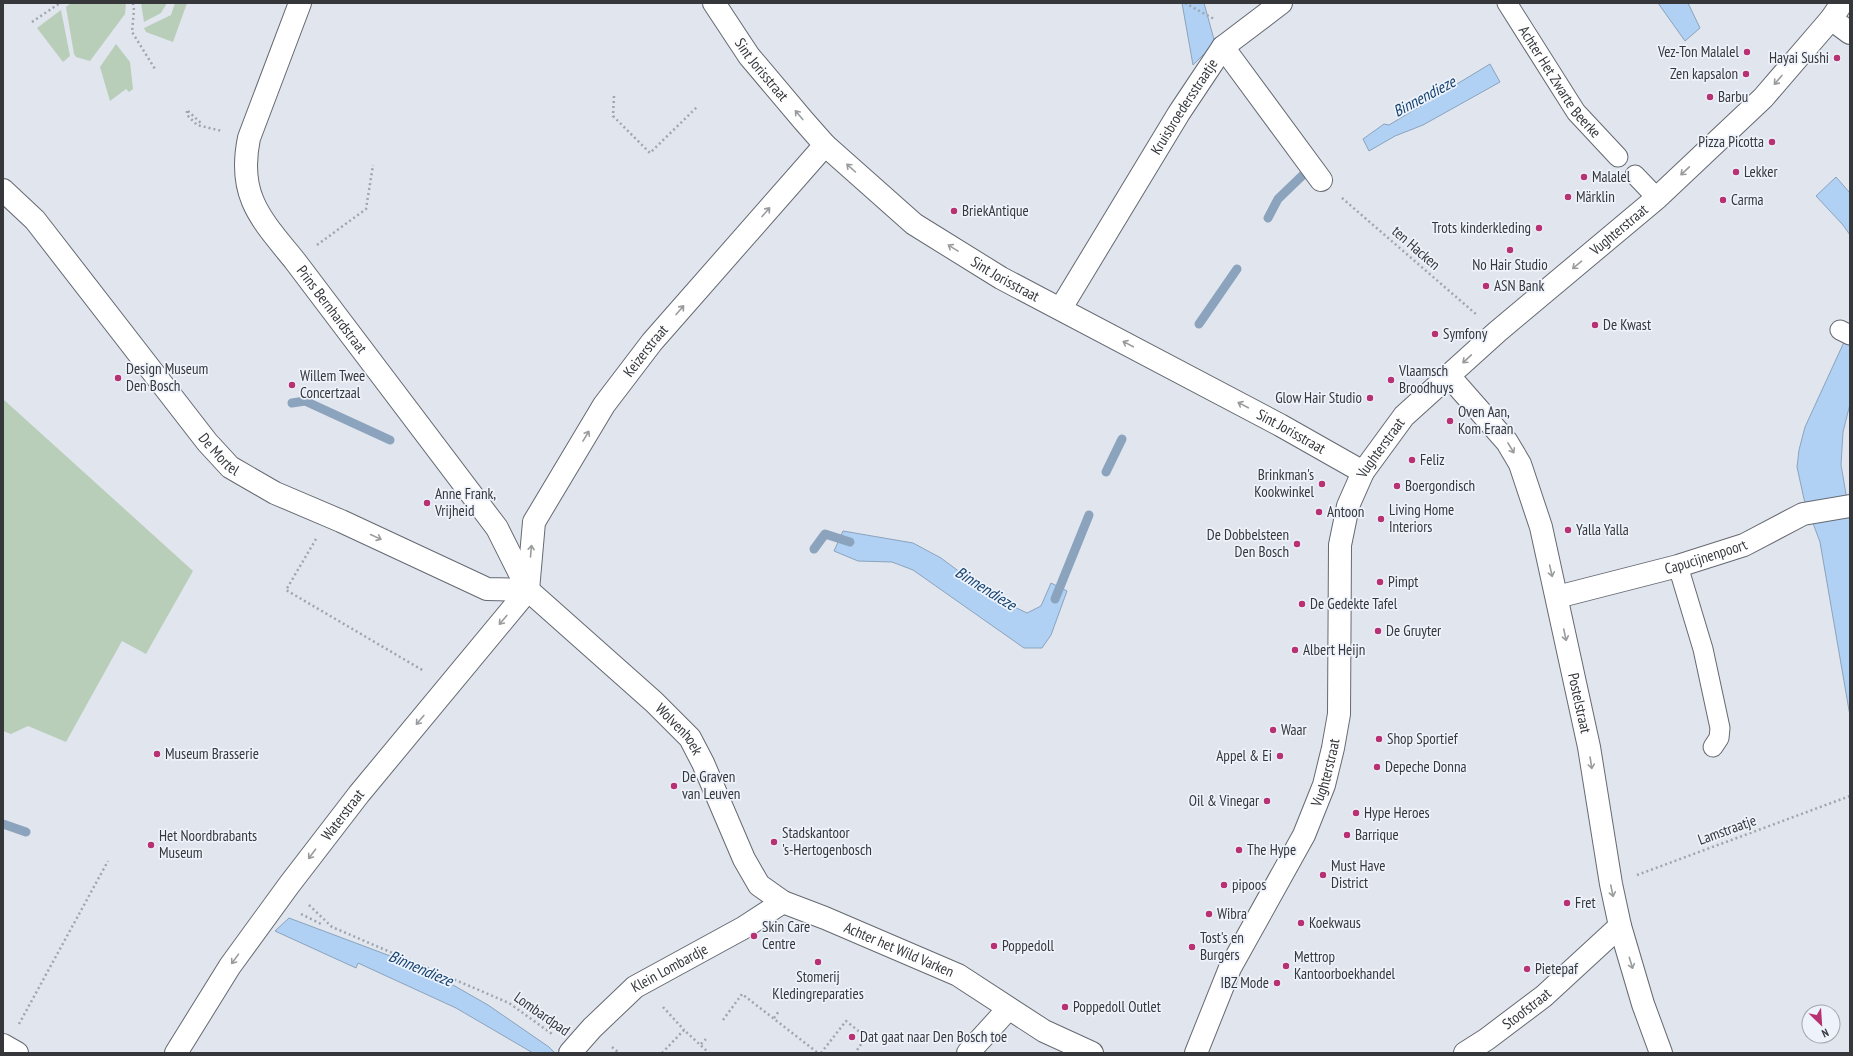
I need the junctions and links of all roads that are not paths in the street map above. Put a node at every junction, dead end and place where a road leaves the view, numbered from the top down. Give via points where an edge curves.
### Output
1 (300, 3) edge
2 (714, 3) edge
3 (1281, 3) edge
4 (1507, 3) edge
5 (1836, 11) edge
6 (1850, 33) edge
7 (1223, 47) junction
8 (825, 144) junction
9 (1618, 157) dead end
10 (1635, 175) dead end
11 (1322, 180) road end
12 (3, 190) edge
13 (1657, 198) junction
14 (1060, 308) junction
15 (1449, 376) junction
16 (1363, 472) junction
17 (1850, 506) edge
18 (1678, 566) junction
19 (528, 590) junction
20 (1557, 597) junction
21 (1713, 747) dead end
22 (783, 902) junction
23 (1620, 926) junction
24 (1008, 1009) junction
25 (571, 1051) edge
26 (1196, 1052) edge
27 (176, 1053) edge
28 (968, 1053) edge
29 (1092, 1053) edge
30 (1465, 1053) edge
31 (1661, 1053) edge

1 - 19 street, Prins Bernhardstraat via 249,138 245,172 250,196 263,221 497,528
8 -> 2 street, Sint Jorisstraat via 749,56
3 - 7 street
4 - 9 lane, Achter Het Zwarte Beerke via 1576,112
5 - 6 street
5 -> 13 street, Vughterstraat via 1763,98
7 - 11 street, Kruisbroedersstraatje
7 - 14 street, Kruisbroedersstraatje via 1180,112
14 -> 8 street, Sint Jorisstraat via 1001,278 914,224
19 -> 8 street, Keizerstraat via 534,522 604,405 652,342
10 - 13 lane
12 -> 19 street, De Mortel via 35,220 207,442 230,466 275,494 488,589
13 -> 15 street, Vughterstraat via 1497,332
16 -> 14 street, Sint Jorisstraat via 1274,421
15 - 16 street, Vughterstraat via 1404,416
15 -> 20 street, Postelstraat via 1507,442 1520,464 1541,527
16 - 26 street, Vughterstraat via 1348,506 1340,545 1339,714 1324,785 1304,835 1230,968
17 - 18 street, Capucijnenpoort via 1803,514 1744,545
18 - 20 street, Capucijnenpoort
18 - 21 lane via 1703,649 1720,728 1719,738
19 - 22 street, Wolvenhoek via 690,738 704,763 744,859 759,885
19 -> 27 street, Waterstraat via 359,794 289,885 230,966
20 -> 23 street, Postelstraat via 1589,747
22 - 24 street, Achter het Wild Varken via 958,975
22 - 25 street, Klein Lombardje via 743,928 634,987
23 - 30 street, Stoofstraat via 1544,996
23 -> 31 street, Postelstraat via 1643,1004
24 - 28 street
24 - 29 street, Achter het Wild Varken via 1044,1031

